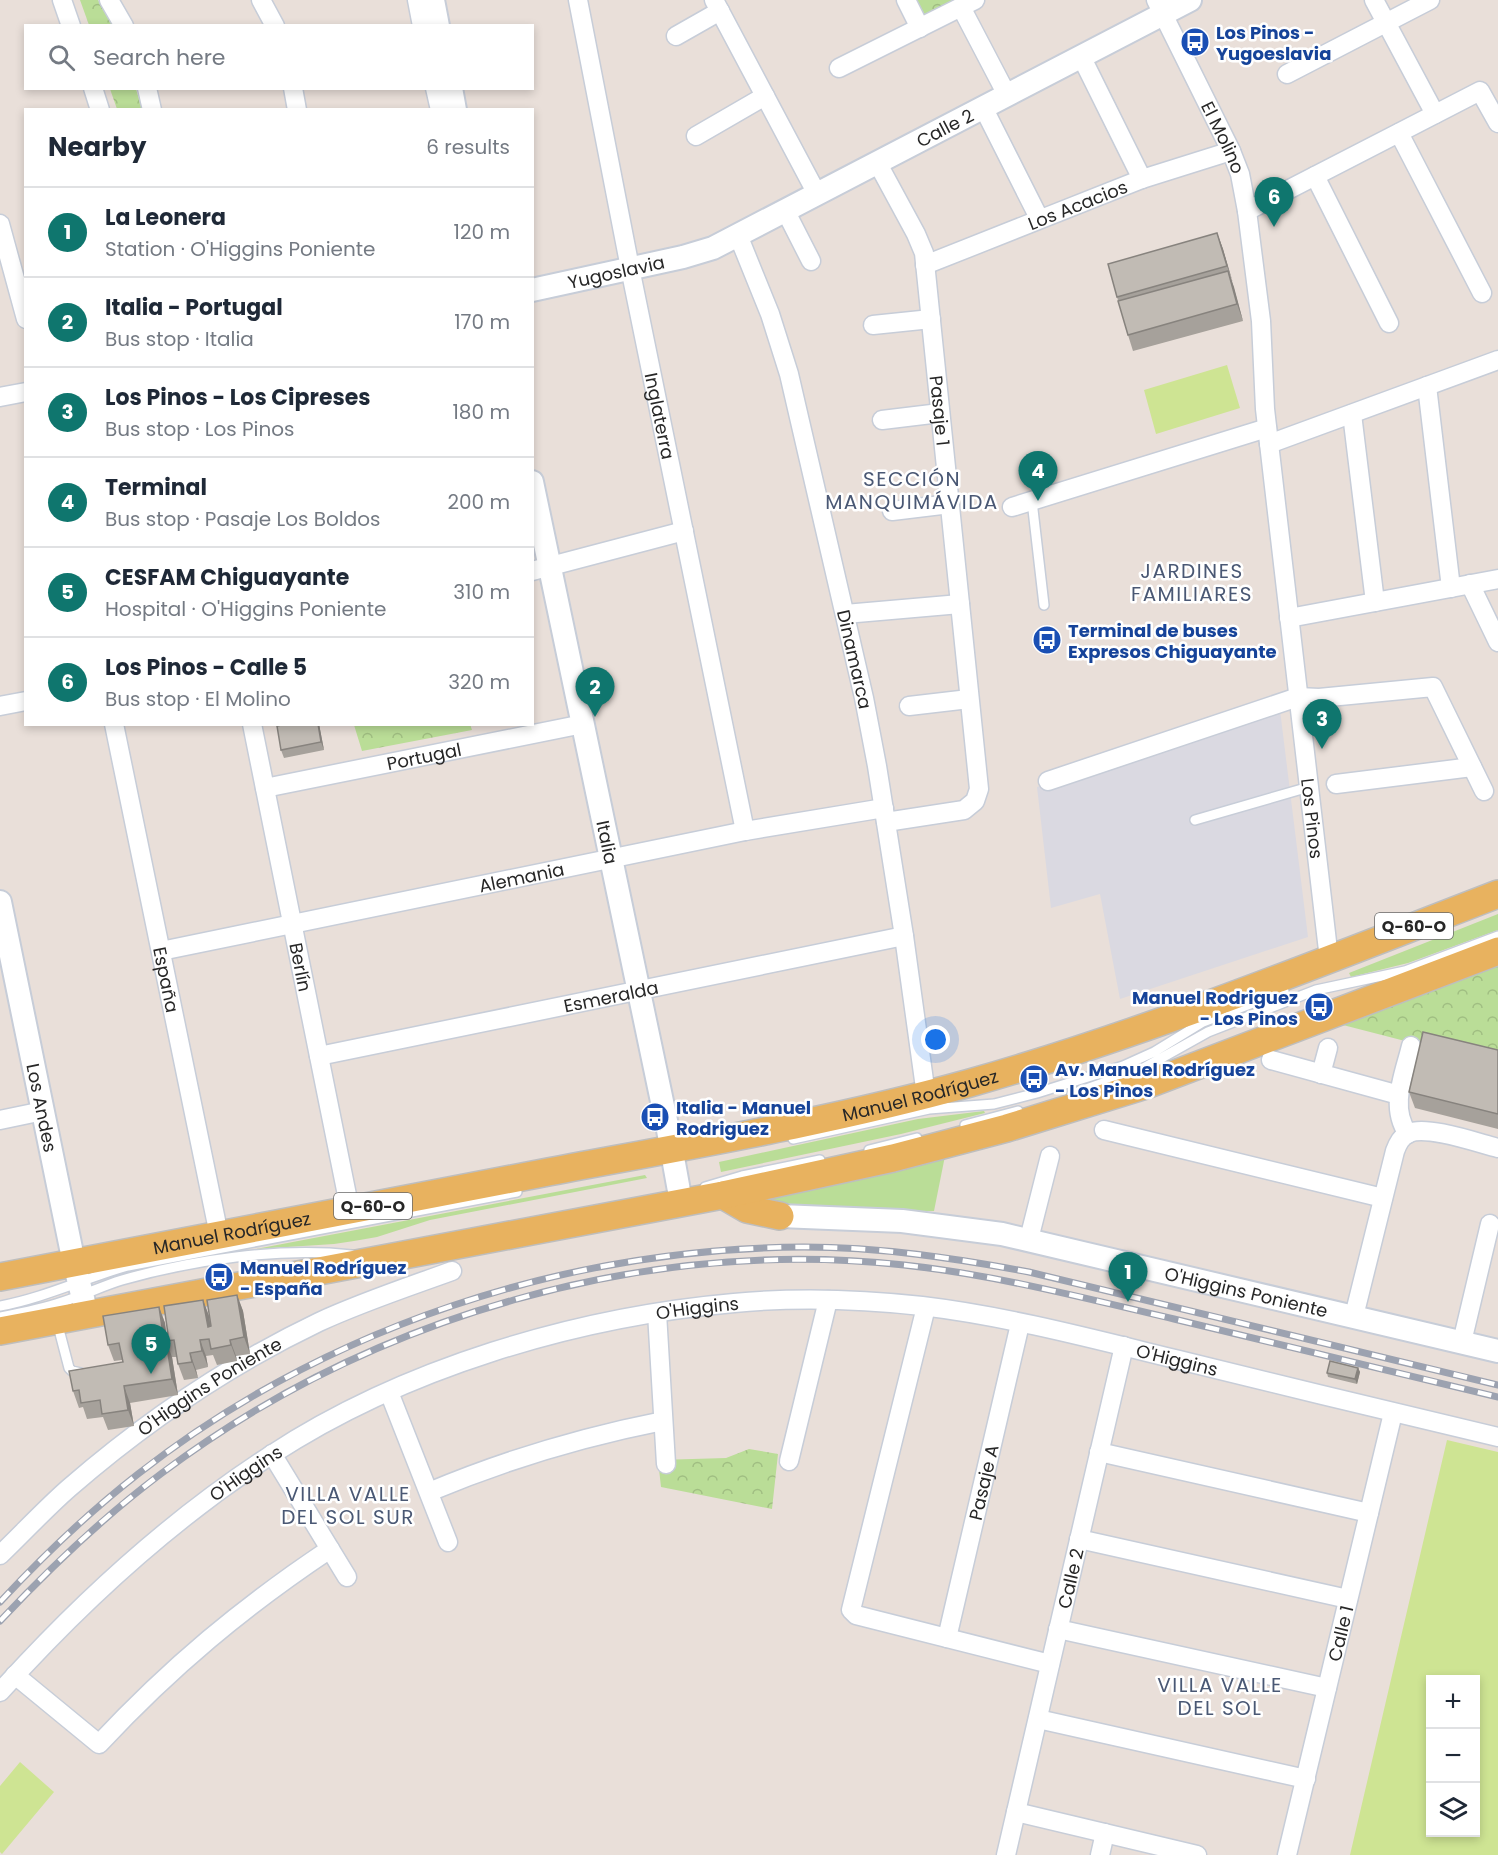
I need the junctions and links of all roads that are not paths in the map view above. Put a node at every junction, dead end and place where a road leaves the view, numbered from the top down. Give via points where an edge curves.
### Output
1 (62, 0) edge
2 (109, 0) edge
3 (261, 0) edge
4 (417, 0) edge
5 (433, 0) edge
6 (578, 0) edge
7 (906, 0) edge
8 (1190, 0) edge
9 (1374, 0) edge
10 (1430, 0) edge
11 (968, 3) edge
12 (717, 5) edge
13 (1160, 7) edge
14 (1386, 22) junction
15 (70, 24) edge
16 (123, 24) edge
17 (274, 24) edge
18 (422, 24) edge
19 (438, 24) edge
20 (920, 28) junction
21 (676, 36) dead end
22 (1081, 56) junction
23 (838, 68) dead end
24 (1287, 74) dead end
25 (94, 90) edge
26 (147, 90) edge
27 (293, 90) edge
28 (435, 90) edge
29 (451, 90) edge
30 (1007, 95) junction
31 (765, 96) junction
32 (982, 107) junction
33 (99, 108) edge
34 (152, 108) edge
35 (297, 108) edge
36 (440, 108) edge
37 (455, 108) edge
38 (1435, 114) junction
39 (1498, 123) edge
40 (1399, 133) junction
41 (696, 136) dead end
42 (1231, 150) junction
43 (877, 162) junction
44 (1315, 176) junction
45 (1142, 179) junction
46 (817, 194) junction
47 (785, 210) junction
48 (1247, 211) junction
49 (1039, 218) junction
50 (0, 224) edge
51 (738, 235) junction
52 (697, 253) joint
53 (811, 261) dead end
54 (925, 265) junction
55 (630, 268) junction
56 (534, 290) edge
57 (1482, 293) dead end
58 (24, 312) edge
59 (931, 319) junction
60 (1389, 323) dead end
61 (873, 325) dead end
62 (1498, 360) edge
63 (1428, 386) junction
64 (24, 392) edge
65 (0, 397) edge
66 (940, 413) junction
67 (1352, 414) junction
68 (882, 420) dead end
69 (1268, 436) junction
70 (534, 501) edge
71 (1032, 501) junction
72 (950, 504) junction
73 (1012, 507) dead end
74 (892, 511) dead end
75 (684, 531) junction
76 (541, 569) edge
77 (1498, 579) edge
78 (1470, 584) junction
79 (1451, 588) junction
80 (1375, 602) junction
81 (960, 604) junction
82 (1044, 605) dead end
83 (845, 614) junction
84 (1289, 618) junction
85 (1498, 642) edge
86 (1298, 697) junction
87 (969, 699) junction
88 (24, 701) edge
89 (0, 706) edge
90 (909, 706) dead end
91 (583, 724) junction
92 (114, 726) edge
93 (252, 726) edge
94 (1472, 767) junction
95 (1048, 781) dead end
96 (1336, 784) dead end
97 (1309, 787) junction
98 (265, 788) junction
99 (1484, 791) dead end
100 (885, 815) junction
101 (1195, 820) dead end
102 (745, 831) junction
103 (611, 858) junction
104 (1498, 894) edge
105 (0, 902) edge
106 (292, 924) junction
107 (904, 936) junction
108 (1498, 936) edge
109 (160, 951) junction
110 (1498, 951) edge
111 (1329, 959) junction
112 (1291, 988) dead end
113 (639, 990) junction
114 (1411, 1046) dead end
115 (1328, 1048) dead end
116 (319, 1056) junction
117 (1271, 1060) dead end
118 (1322, 1074) junction
119 (926, 1095) junction
120 (1399, 1095) junction
121 (1059, 1098) dead end
122 (1029, 1107) dead end
123 (43, 1111) junction
124 (0, 1120) edge
125 (954, 1128) dead end
126 (1104, 1130) dead end
127 (932, 1134) dead end
128 (1408, 1134) junction
129 (782, 1141) dead end
130 (1498, 1148) edge
131 (856, 1153) dead end
132 (1050, 1156) dead end
133 (673, 1158) junction
134 (826, 1159) dead end
135 (525, 1190) dead end
136 (723, 1195) junction
137 (1383, 1198) junction
138 (681, 1202) junction
139 (350, 1210) junction
140 (780, 1216) joint
141 (1490, 1224) dead end
142 (219, 1235) junction
143 (1029, 1239) junction
144 (452, 1271) dead end
145 (0, 1277) edge
146 (80, 1288) junction
147 (828, 1300) junction
148 (0, 1306) edge
149 (926, 1307) junction
150 (657, 1313) junction
151 (1354, 1316) junction
152 (0, 1317) edge
153 (56, 1320) junction
154 (1020, 1324) junction
155 (0, 1331) edge
156 (1462, 1342) junction
157 (1124, 1346) junction
158 (1498, 1351) edge
159 (82, 1373) edge
160 (389, 1392) junction
161 (1393, 1413) junction
162 (663, 1421) junction
163 (1498, 1437) edge
164 (1099, 1452) junction
165 (272, 1454) junction
166 (789, 1461) dead end
167 (666, 1464) dead end
168 (429, 1492) junction
169 (1369, 1513) junction
170 (1079, 1539) junction
171 (448, 1542) dead end
172 (330, 1549) junction
173 (0, 1555) edge
174 (347, 1577) dead end
175 (1348, 1599) junction
176 (1058, 1629) junction
177 (947, 1638) junction
178 (1050, 1664) junction
179 (15, 1675) junction
180 (1327, 1688) junction
181 (0, 1692) edge
182 (1038, 1719) junction
183 (1306, 1779) junction
184 (1016, 1812) junction
185 (1105, 1833) junction
186 (1006, 1855) edge
187 (1100, 1855) edge
188 (1197, 1855) edge
189 (1287, 1855) edge

1 - 15 street
2 - 16 street
3 - 17 street
4 - 18 street
5 - 19 street
6 - 55 street, Inglaterra
7 - 20 street
8 - 13 street, Calle 2
9 - 14 street
10 - 14 street
11 - 20 street
11 - 30 street
12 - 21 street
12 - 31 street
13 - 22 street, Calle 2
13 - 42 street, El Molino
14 - 24 street
14 - 38 street
20 - 23 street
22 - 30 street, Calle 2
22 - 45 street
25 - 33 street
26 - 34 street
27 - 35 street
28 - 36 street
29 - 37 street
30 - 32 street, Calle 2
31 - 41 street
31 - 46 street
32 - 43 street, Calle 2
32 - 49 street
38 - 39 street via 1480,91
38 - 40 street
40 - 44 street
40 - 57 street
42 - 45 street, Los Acacios
42 - 48 street, El Molino
43 - 46 street, Calle 2
43 - 54 street, Pasaje 1 via 916,234
44 - 48 street
44 - 60 street
45 - 49 street, Los Acacios
46 - 47 street, Calle 2
47 - 51 street, Calle 2
47 - 53 street
48 - 69 street, El Molino via 1261,321
49 - 54 street, Los Acacios
50 - 58 street
51 - 52 street, Calle 2
51 - 83 street, Dinamarca via 789,374
52 - 55 street, Yugoslavia
54 - 59 street, Pasaje 1
55 - 56 street, Yugoslavia
55 - 75 street, Inglaterra
59 - 61 street
59 - 66 street, Pasaje 1
62 - 63 street
63 - 67 street
63 - 79 street
64 - 65 street
66 - 68 street
66 - 72 street, Pasaje 1
67 - 69 street
67 - 80 street
69 - 71 street
69 - 84 street, Los Pinos
70 - 76 street, Italia
71 - 73 street
71 - 82 lane
72 - 74 street
72 - 81 street, Pasaje 1
75 - 76 street
75 - 102 street, Inglaterra
76 - 91 street, Italia
77 - 78 street
78 - 79 street
78 - 85 street
79 - 80 street
80 - 84 street
81 - 83 street
81 - 87 street, Pasaje 1
83 - 100 street, Dinamarca
84 - 86 street, Los Pinos
86 - 94 street via 1433,687
86 - 95 street
86 - 97 street, Los Pinos
87 - 90 street
87 - 100 street via 979,782 975,801 964,810
88 - 89 street
91 - 98 street, Portugal
91 - 103 street, Italia
92 - 109 street, España
93 - 98 street, Berlín
94 - 96 street
94 - 99 street
97 - 101 lane
97 - 111 street, Los Pinos
98 - 106 street, Berlín
100 - 102 street, Alemania
100 - 107 street, Dinamarca
102 - 103 street, Alemania
103 - 106 street, Alemania
103 - 113 street, Italia
104 - 111 main road, Manuel Rodríguez / Q-60-O
105 - 123 street, Los Andes
106 - 109 street, Alemania
106 - 116 street, Berlín
107 - 113 street, Esmeralda
107 - 119 street, Dinamarca
108 - 121 lane via 1405,971 1316,990 1208,1032 1140,1070
109 - 142 street, España
110 - 136 main road, Manuel Rodríguez / Q-60-O via 1172,1076 1096,1101 904,1155
111 - 119 main road, Manuel Rodríguez / Q-60-O via 1144,1028
112 - 129 lane via 1203,1022 1130,1063 1037,1093 994,1104 929,1109
113 - 116 street, Esmeralda
113 - 133 street, Italia
114 - 120 street
115 - 118 street
116 - 139 street, Berlín
117 - 118 street
118 - 120 street
119 - 133 main road, Manuel Rodríguez / Q-60-O
120 - 128 street via 1399,1116
122 - 125 lane
123 - 124 street
123 - 146 street, Los Andes
126 - 137 street
127 - 131 lane
128 - 130 street via 1430,1131
128 - 137 street via 1397,1146
132 - 143 street
133 - 138 street, Italia
133 - 139 main road, Manuel Rodríguez / Q-60-O
134 - 138 lane via 723,1180 699,1189
135 - 146 lane via 128,1266
136 - 138 main road, Manuel Rodríguez / Q-60-O
136 - 140 main road via 747,1209
137 - 151 street
138 - 146 main road, Manuel Rodríguez / Q-60-O via 379,1258
139 - 142 main road, Manuel Rodríguez / Q-60-O
140 - 143 street, O'Higgins Poniente via 902,1221
141 - 156 street
142 - 146 main road, Manuel Rodríguez / Q-60-O
143 - 151 street, O'Higgins Poniente
144 - 173 street, O'Higgins Poniente via 319,1322 214,1379 98,1464
145 - 146 main road, Manuel Rodríguez / Q-60-O
146 - 148 lane
146 - 152 lane via 53,1305
146 - 153 main road, Manuel Rodríguez / Q-60-O
147 - 149 street, O'Higgins
147 - 150 street, O'Higgins via 736,1302
147 - 166 street
149 - 154 street, O'Higgins
149 - 177 street via 851,1607 856,1615
150 - 160 street, O'Higgins via 520,1344
150 - 162 street
151 - 156 street, O'Higgins Poniente
153 - 155 main road, Manuel Rodríguez / Q-60-O
153 - 159 lane via 69,1368
154 - 157 street, O'Higgins
154 - 177 street, Pasaje A
156 - 158 street, O'Higgins Poniente
157 - 161 street, O'Higgins
157 - 164 street, Calle 2
160 - 165 street, O'Higgins
160 - 168 street
161 - 163 street, O'Higgins
161 - 169 street, Calle 1
162 - 167 street
162 - 168 street via 546,1449
164 - 169 street
164 - 170 street, Calle 2
165 - 172 street
165 - 179 street, O'Higgins via 224,1486 133,1559
168 - 171 street
169 - 175 street, Calle 1
170 - 175 street
170 - 176 street, Calle 2
172 - 174 street
172 - 179 street via 213,1634 165,1676 99,1744
175 - 180 street, Calle 1
176 - 178 street, Calle 2
176 - 180 street
177 - 178 street
178 - 182 street, Calle 2
179 - 181 street, O'Higgins
180 - 183 street, Calle 1
182 - 183 street
182 - 184 street, Calle 2
183 - 189 street, Calle 1
184 - 185 street
184 - 186 street, Calle 2
185 - 187 street
185 - 188 street

